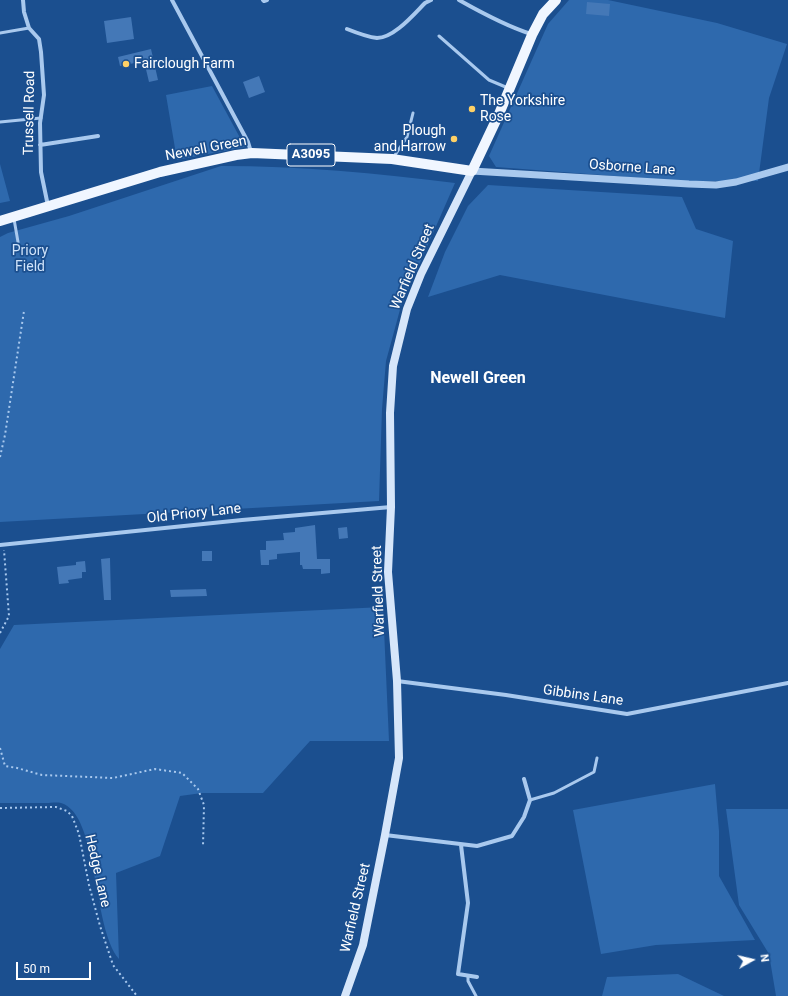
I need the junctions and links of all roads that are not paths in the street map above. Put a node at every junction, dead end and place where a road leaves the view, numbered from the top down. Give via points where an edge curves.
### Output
1 (23, 0) edge
2 (172, 0) edge
3 (263, 0) edge
4 (267, 0) edge
5 (431, 0) edge
6 (459, 0) edge
7 (556, 0) edge
8 (29, 28) junction
9 (347, 29) dead end
10 (0, 33) edge
11 (532, 35) junction
12 (439, 36) dead end
13 (509, 89) junction
14 (413, 113) dead end
15 (41, 118) junction
16 (0, 122) edge
17 (98, 136) dead end
18 (40, 145) junction
19 (252, 153) junction
20 (392, 159) junction
21 (788, 167) edge
22 (472, 171) junction
23 (48, 206) junction
24 (13, 217) junction
25 (0, 221) edge
26 (18, 242) dead end
27 (391, 507) junction
28 (2, 545) edge
29 (397, 681) junction
30 (788, 683) edge
31 (597, 758) dead end
32 (524, 779) dead end
33 (530, 800) junction
34 (385, 835) junction
35 (461, 845) junction
36 (468, 976) junction
37 (477, 977) dead end
38 (346, 996) edge
39 (476, 996) edge

1 - 8 street, Trussell Road
2 - 19 street
3 - 4 street
5 - 9 street via 393,33 379,38 364,36
6 - 11 street
7 - 11 main road via 543,14
8 - 10 lane
8 - 15 street, Trussell Road via 39,39 41,52 44,95
11 - 13 main road
12 - 13 lane via 488,80
13 - 22 main road
14 - 20 lane via 407,137
15 - 16 lane
15 - 18 street, Trussell Road
17 - 18 street
18 - 23 street, Trussell Road via 41,172
19 - 20 main road, Newell Green / A3095
19 - 23 main road, Newell Green / A3095 via 160,172
20 - 22 main road, Newell Green / A3095
21 - 22 street, Osborne Lane via 716,185
22 - 27 main road, Warfield Street via 421,274 407,309 394,366 390,413
23 - 24 main road, Newell Green / A3095
24 - 25 main road, Newell Green / A3095
24 - 26 lane
27 - 28 street, Old Priory Lane
27 - 29 main road, Warfield Street via 388,572
29 - 30 street, Gibbins Lane via 627,714
29 - 34 main road, Warfield Street via 399,758
31 - 33 lane via 594,772 554,793
32 - 33 street
33 - 35 street via 524,817 512,836 477,846
34 - 35 street
34 - 38 main road, Warfield Street via 363,945
35 - 36 street via 468,903 458,974
36 - 37 street
36 - 39 lane

